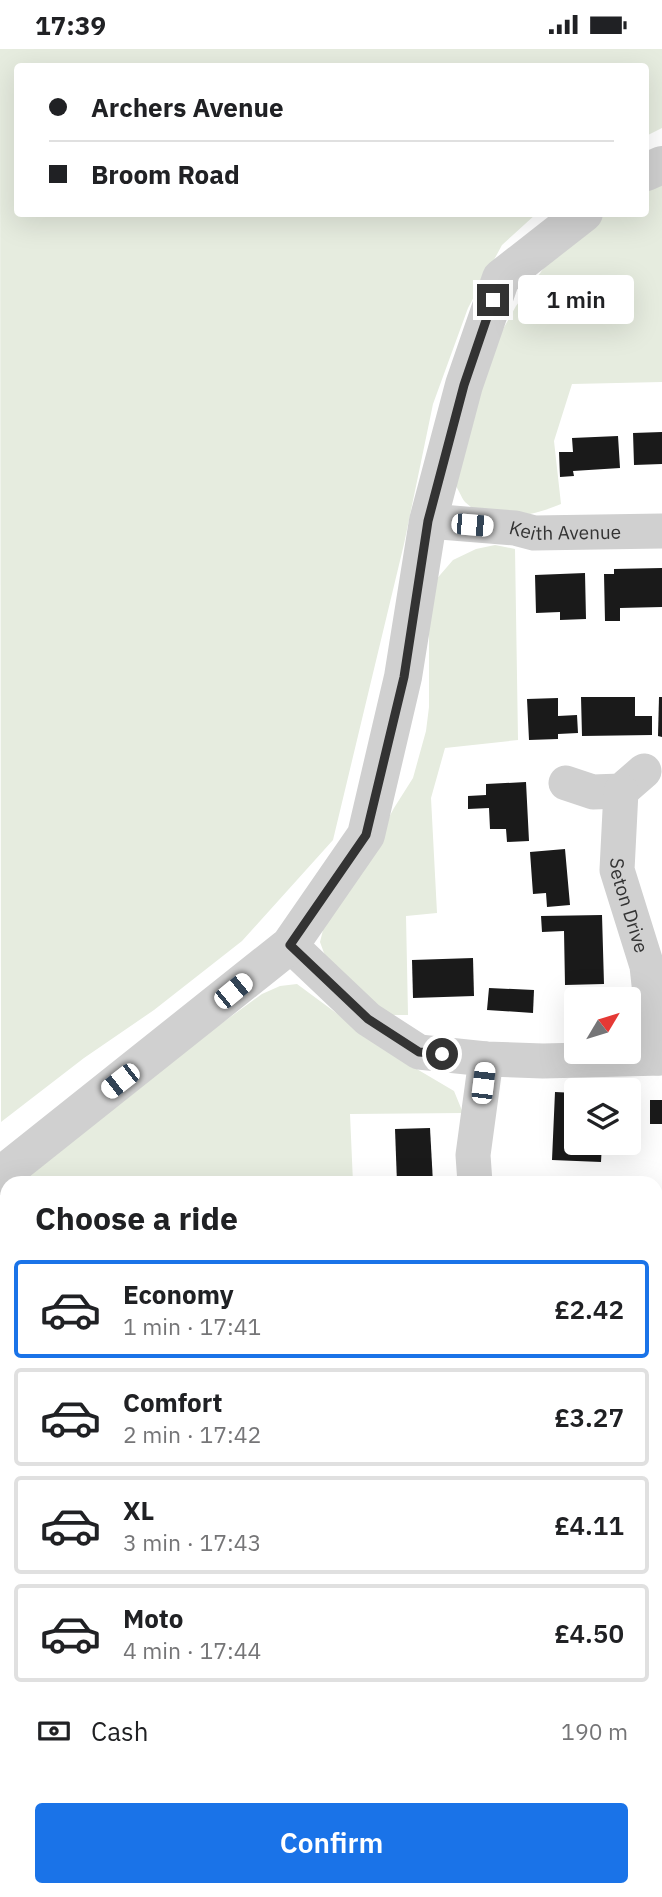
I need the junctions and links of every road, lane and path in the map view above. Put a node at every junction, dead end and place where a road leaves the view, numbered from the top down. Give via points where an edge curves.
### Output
1 (579, 217) edge
2 (428, 521) junction
3 (662, 531) edge
4 (566, 783) dead end
5 (290, 945) junction
6 (660, 1058) edge
7 (486, 1059) junction
8 (1, 1173) edge
9 (474, 1176) edge

1 - 2 street via 501,278 464,385
2 - 3 street, Keith Avenue via 534,533
2 - 5 street via 404,677 366,835
4 - 6 street, Seton Drive via 593,792 633,781 617,870 647,966
5 - 7 street via 368,1019 419,1052
5 - 8 street
6 - 7 street
7 - 9 street via 473,1155

